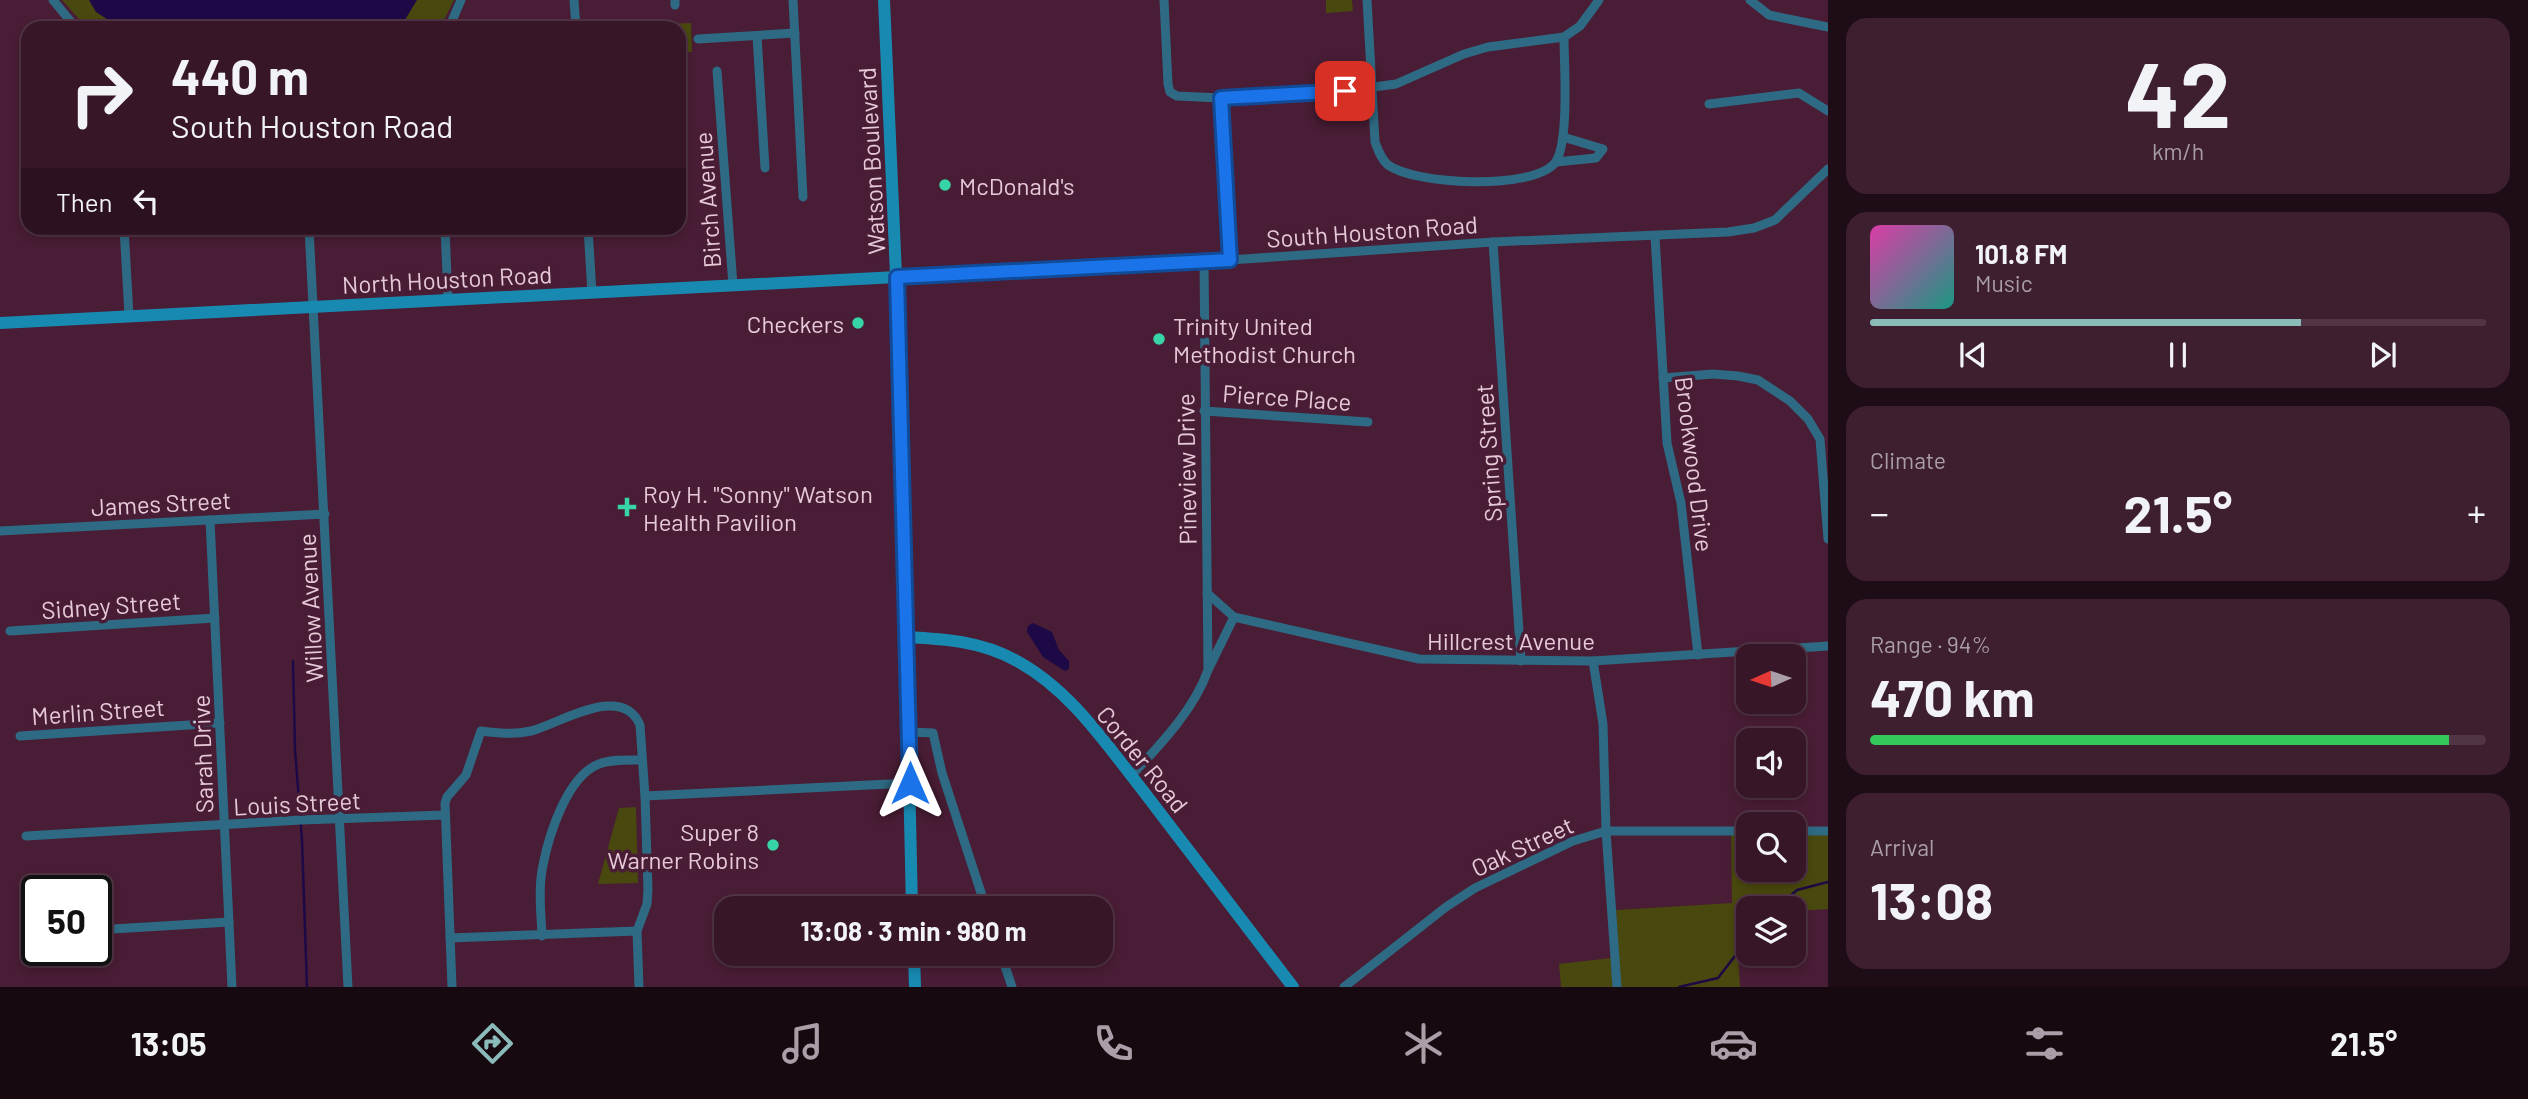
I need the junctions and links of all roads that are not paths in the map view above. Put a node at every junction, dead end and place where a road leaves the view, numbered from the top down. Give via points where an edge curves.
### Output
1 (53, 0) edge
2 (461, 0) edge
3 (574, 0) edge
4 (793, 0) edge
5 (884, 0) edge
6 (1164, 0) edge
7 (1367, 0) edge
8 (1599, 0) edge
9 (1750, 0) edge
10 (70, 21) edge
11 (452, 21) edge
12 (576, 21) edge
13 (1828, 27) edge
14 (795, 33) junction
15 (757, 36) junction
16 (1564, 37) junction
17 (698, 38) dead end
18 (717, 71) dead end
19 (1371, 88) junction
20 (1221, 98) junction
21 (1709, 104) dead end
22 (1828, 111) edge
23 (1563, 137) junction
24 (1556, 162) junction
25 (765, 168) dead end
26 (1828, 169) edge
27 (803, 197) dead end
28 (124, 235) edge
29 (309, 235) edge
30 (445, 235) edge
31 (588, 235) edge
32 (1655, 236) junction
33 (1493, 242) junction
34 (1230, 260) junction
35 (1203, 261) junction
36 (897, 277) junction
37 (733, 285) junction
38 (592, 293) junction
39 (448, 300) junction
40 (313, 307) junction
41 (129, 315) junction
42 (0, 323) edge
43 (1663, 378) junction
44 (1204, 411) junction
45 (1368, 422) dead end
46 (1824, 438) edge
47 (325, 514) junction
48 (210, 520) junction
49 (0, 531) edge
50 (1828, 539) edge
51 (1207, 593) junction
52 (1234, 617) junction
53 (215, 618) junction
54 (10, 631) dead end
55 (906, 636) junction
56 (1828, 646) edge
57 (1698, 656) junction
58 (1521, 661) junction
59 (1593, 661) junction
60 (1208, 670) junction
61 (220, 723) junction
62 (910, 732) junction
63 (20, 736) dead end
64 (642, 760) junction
65 (1132, 776) junction
66 (910, 783) junction
67 (645, 796) junction
68 (445, 815) junction
69 (340, 820) junction
70 (224, 825) junction
71 (1606, 831) junction
72 (1736, 831) edge
73 (1806, 831) edge
74 (1828, 831) edge
75 (26, 836) dead end
76 (912, 896) edge
77 (982, 896) edge
78 (229, 922) junction
79 (112, 929) edge
80 (637, 931) junction
81 (542, 936) junction
82 (450, 938) junction
83 (914, 966) edge
84 (1005, 966) edge
85 (232, 987) edge
86 (348, 987) edge
87 (452, 987) edge
88 (639, 987) edge
89 (915, 987) edge
90 (1012, 987) edge
91 (1293, 987) edge
92 (1345, 987) edge
93 (1618, 987) edge

1 - 10 street
2 - 11 street
3 - 12 street
4 - 14 street
5 - 36 street, Watson Boulevard
6 - 20 street via 1170,92
7 - 19 street
8 - 16 street via 1580,26
9 - 13 street via 1769,15
14 - 15 street
14 - 27 street
15 - 17 street
15 - 25 street
16 - 19 street via 1489,47 1396,84
16 - 23 street
18 - 37 street, Birch Avenue
19 - 20 street
19 - 24 street via 1375,142 1379,154 1397,170 1426,177 1500,181 1543,173
20 - 34 street
21 - 22 street via 1800,93
23 - 24 street
23 - 24 street via 1603,149 1596,159
26 - 32 street, South Houston Road via 1775,220 1728,232
28 - 41 street
29 - 40 street, Willow Avenue
30 - 39 street
31 - 38 street
32 - 33 street, South Houston Road
32 - 43 street, Brookwood Drive
33 - 34 street, South Houston Road
33 - 58 street, Spring Street
34 - 35 street, South Houston Road
35 - 36 street, South Houston Road
35 - 44 street, Pineview Drive
36 - 37 street, North Houston Road
36 - 55 street, Watson Boulevard
37 - 38 street, North Houston Road
38 - 39 street, North Houston Road
39 - 40 street, North Houston Road
40 - 41 street, North Houston Road
40 - 47 street, Willow Avenue
41 - 42 street, North Houston Road
43 - 46 street via 1713,374 1758,380 1790,401
43 - 57 street, Brookwood Drive via 1667,443 1681,503
44 - 45 street, Pierce Place
44 - 51 street, Pineview Drive
46 - 50 street
47 - 48 street, James Street
47 - 69 street, Willow Avenue
48 - 49 street, James Street
48 - 53 street, Sarah Drive
51 - 52 street, Hillcrest Avenue
51 - 60 street, Pineview Drive
52 - 58 street, Hillcrest Avenue via 1419,659
52 - 60 street
53 - 54 street, Sidney Street
53 - 61 street, Sarah Drive
55 - 62 street, Watson Boulevard
55 - 65 street, Corder Road via 972,643 1035,672 1066,697
56 - 57 street, Hillcrest Avenue
57 - 59 street, Hillcrest Avenue
58 - 59 street, Hillcrest Avenue
59 - 71 street via 1603,724
60 - 65 street via 1182,716
61 - 63 street, Merlin Street
61 - 70 street, Sarah Drive
62 - 66 street, Watson Boulevard
62 - 77 street via 933,733
64 - 67 street
64 - 68 street via 636,715 620,708 586,709 519,734 481,732 467,775 447,797
64 - 81 street via 600,764 587,770 568,795 543,865
65 - 91 street, Corder Road
66 - 67 street
66 - 76 street, Watson Boulevard
67 - 80 street via 647,904
68 - 69 street, Louis Street
68 - 82 street
69 - 70 street, Louis Street
69 - 86 street, Willow Avenue
70 - 75 street, Louis Street
70 - 78 street, Sarah Drive
71 - 72 street, Oak Street
71 - 92 street, Oak Street via 1573,841 1475,888
71 - 93 street
73 - 74 street
78 - 79 street
78 - 85 street, Sarah Drive
80 - 81 street
80 - 88 street
81 - 82 street
82 - 87 street
83 - 89 street
84 - 90 street

